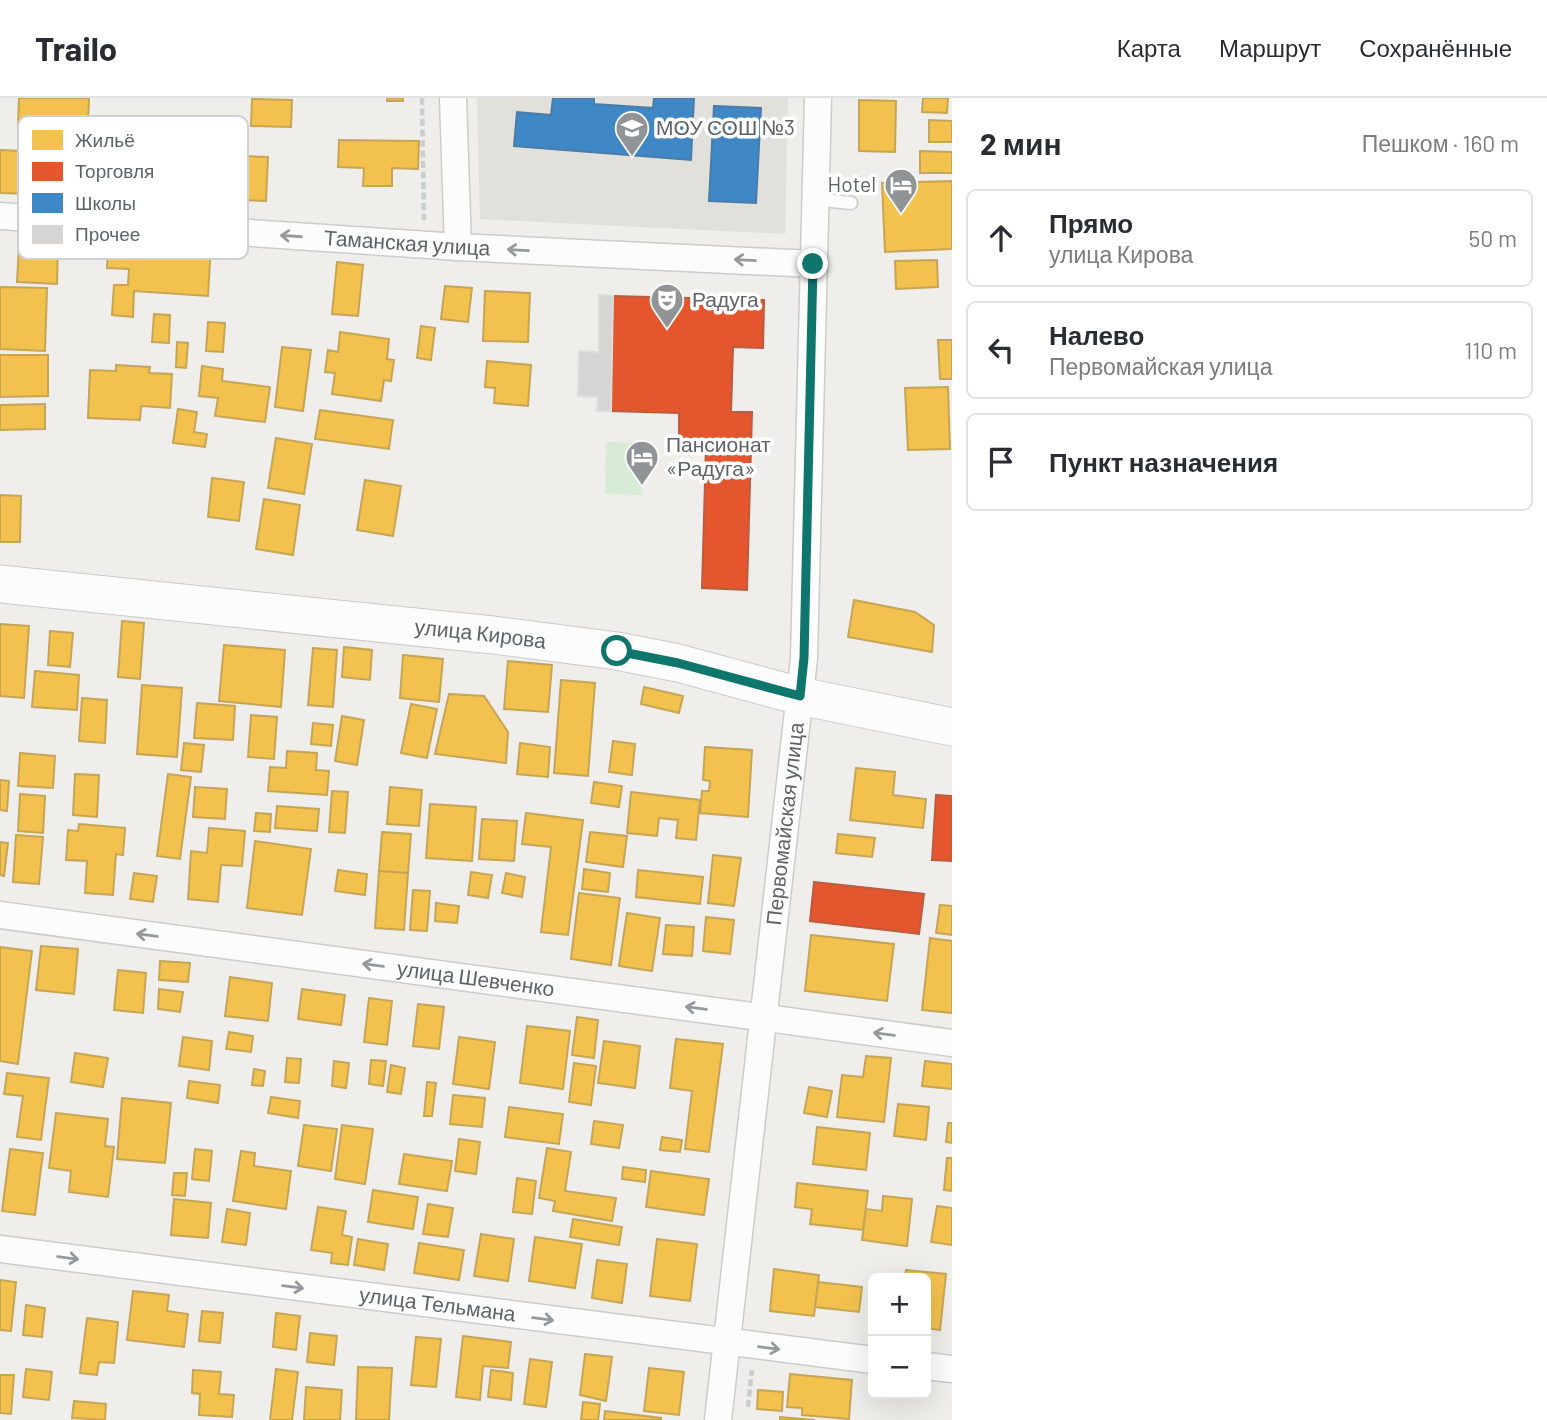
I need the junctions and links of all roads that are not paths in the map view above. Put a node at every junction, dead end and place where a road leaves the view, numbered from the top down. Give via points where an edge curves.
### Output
1 (453, 98) edge
2 (818, 98) edge
3 (831, 201) dead end
4 (851, 203) dead end
5 (0, 216) edge
6 (18, 217) edge
7 (248, 233) edge
8 (458, 247) junction
9 (813, 264) junction
10 (0, 584) edge
11 (800, 696) junction
12 (952, 727) edge
13 (0, 915) edge
14 (763, 1018) junction
15 (952, 1043) edge
16 (0, 1249) edge
17 (726, 1343) junction
18 (868, 1359) edge
19 (931, 1367) edge
20 (952, 1369) edge
21 (718, 1420) edge

1 - 8 street
2 - 9 street, Первомайская улица
3 - 4 lane
6 -> 5 street, Таманская улица
8 -> 7 street, Таманская улица
9 -> 8 street, Таманская улица
9 - 11 street, Первомайская улица
10 - 11 main road, улица Кирова via 617,651
11 - 12 main road, улица Кирова
11 - 14 street, Первомайская улица
14 -> 13 street, улица Шевченко
15 -> 14 street, улица Шевченко
14 - 17 street, Первомайская улица
16 -> 17 street, улица Тельмана
17 -> 18 street, улица Тельмана
17 - 21 street, Первомайская улица
19 - 20 street

